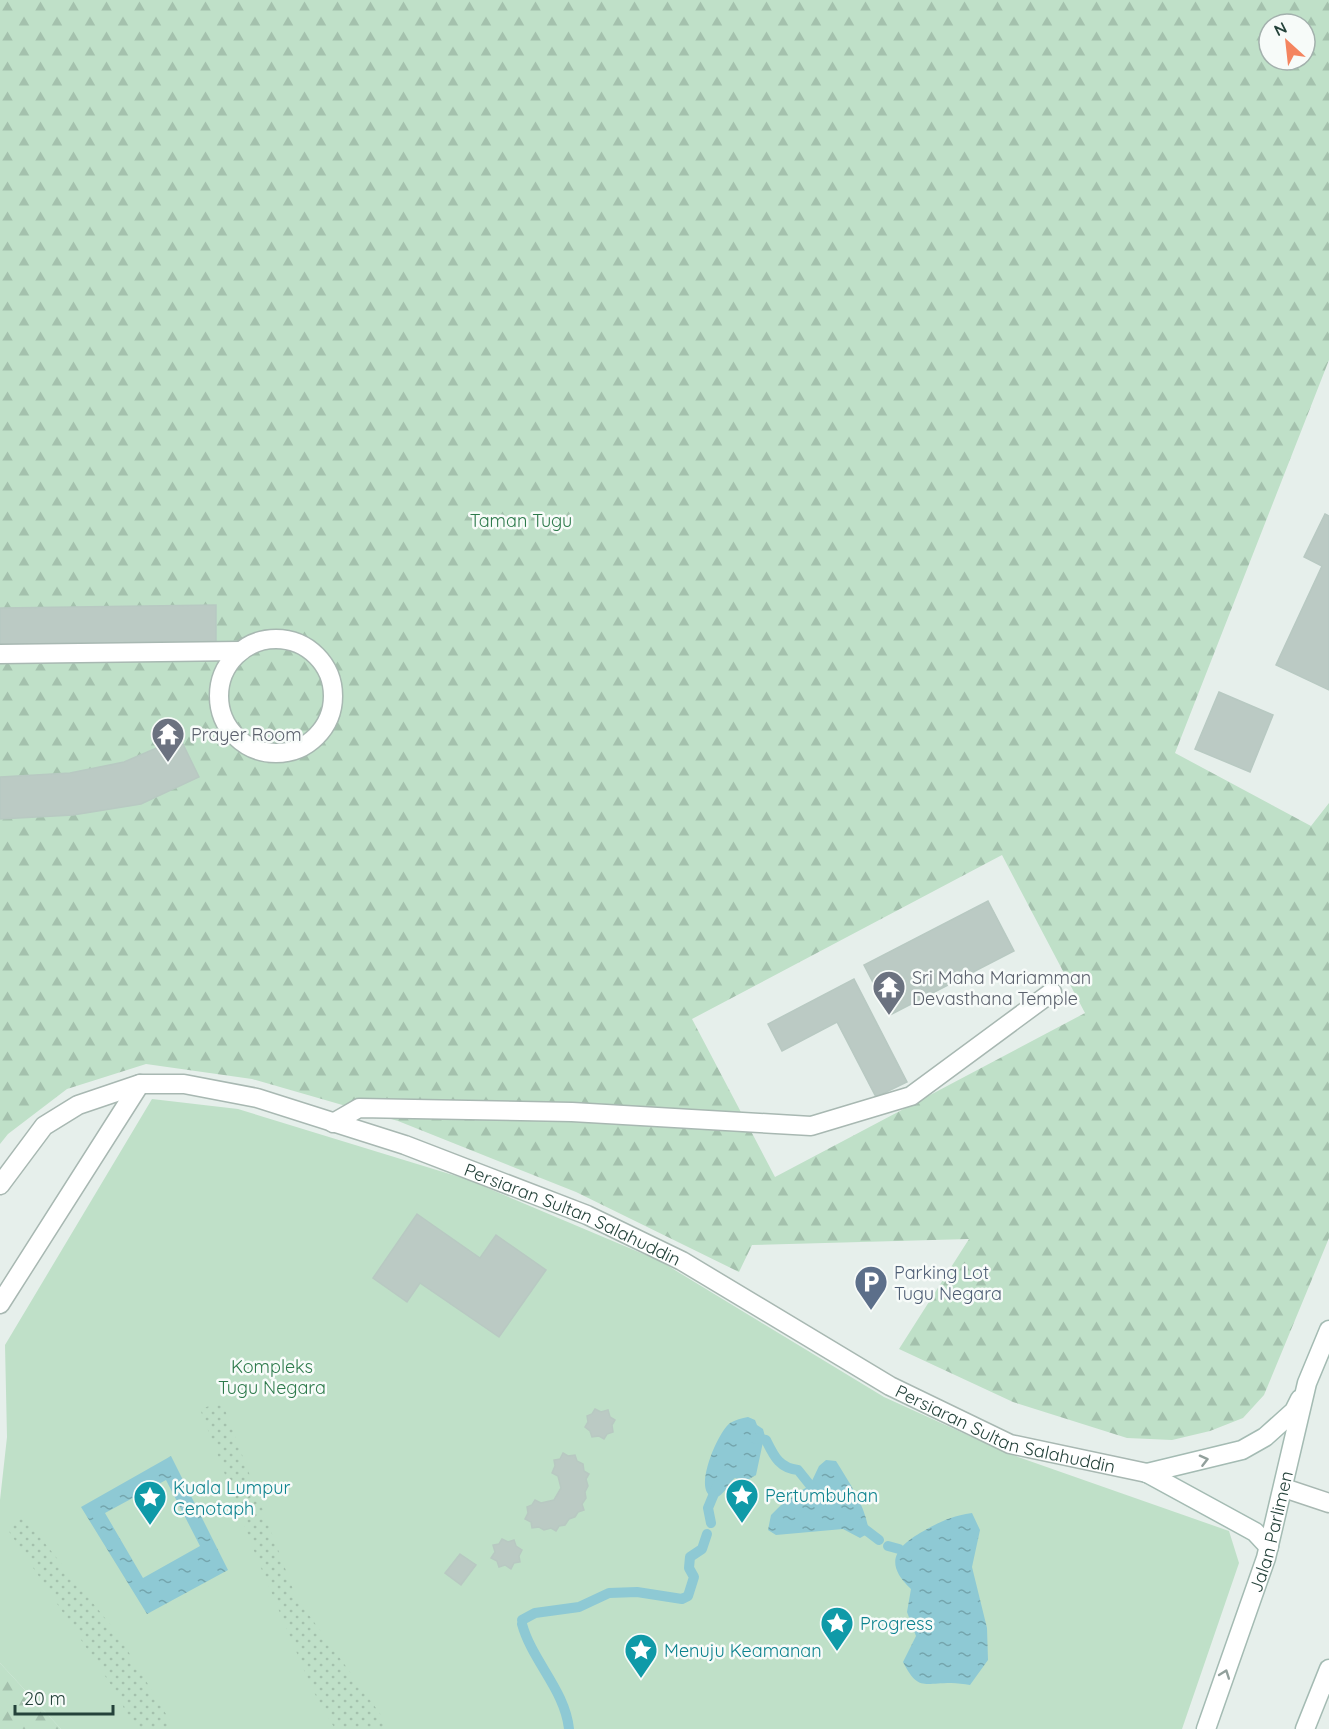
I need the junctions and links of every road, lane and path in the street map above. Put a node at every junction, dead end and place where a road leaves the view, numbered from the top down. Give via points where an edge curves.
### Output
1 (241, 651) junction
2 (0, 654) edge
3 (1052, 992) dead end
4 (140, 1084) junction
5 (333, 1123) junction
6 (0, 1185) edge
7 (0, 1304) edge
8 (1329, 1330) edge
9 (1307, 1383) junction
10 (1147, 1473) junction
11 (1284, 1488) junction
12 (1329, 1503) edge
13 (1269, 1547) junction
14 (1329, 1669) edge
15 (1206, 1729) edge
16 (1305, 1729) edge

1 - 1 street via 255,643 287,639 303,644 326,666 334,698 331,714 313,741 282,753 250,747 237,738 220,710 219,694 229,663
1 - 2 street
3 - 5 street via 911,1096 811,1126 572,1113 360,1108
4 - 5 street, Persiaran Sultan Salahuddin via 183,1084 257,1098
4 - 6 street, Persiaran Sultan Salahuddin via 78,1105 44,1126
4 - 7 street
5 - 10 street, Persiaran Sultan Salahuddin via 461,1166 586,1215 681,1261 891,1386 1010,1444
8 - 9 street, Jalan Parlimen
10 -> 9 street via 1242,1450 1265,1437 1294,1411
9 - 11 street, Jalan Parlimen
10 - 13 street via 1255,1532
11 - 12 street
11 - 13 street, Jalan Parlimen
15 -> 13 street, Jalan Parlimen
14 - 16 street

